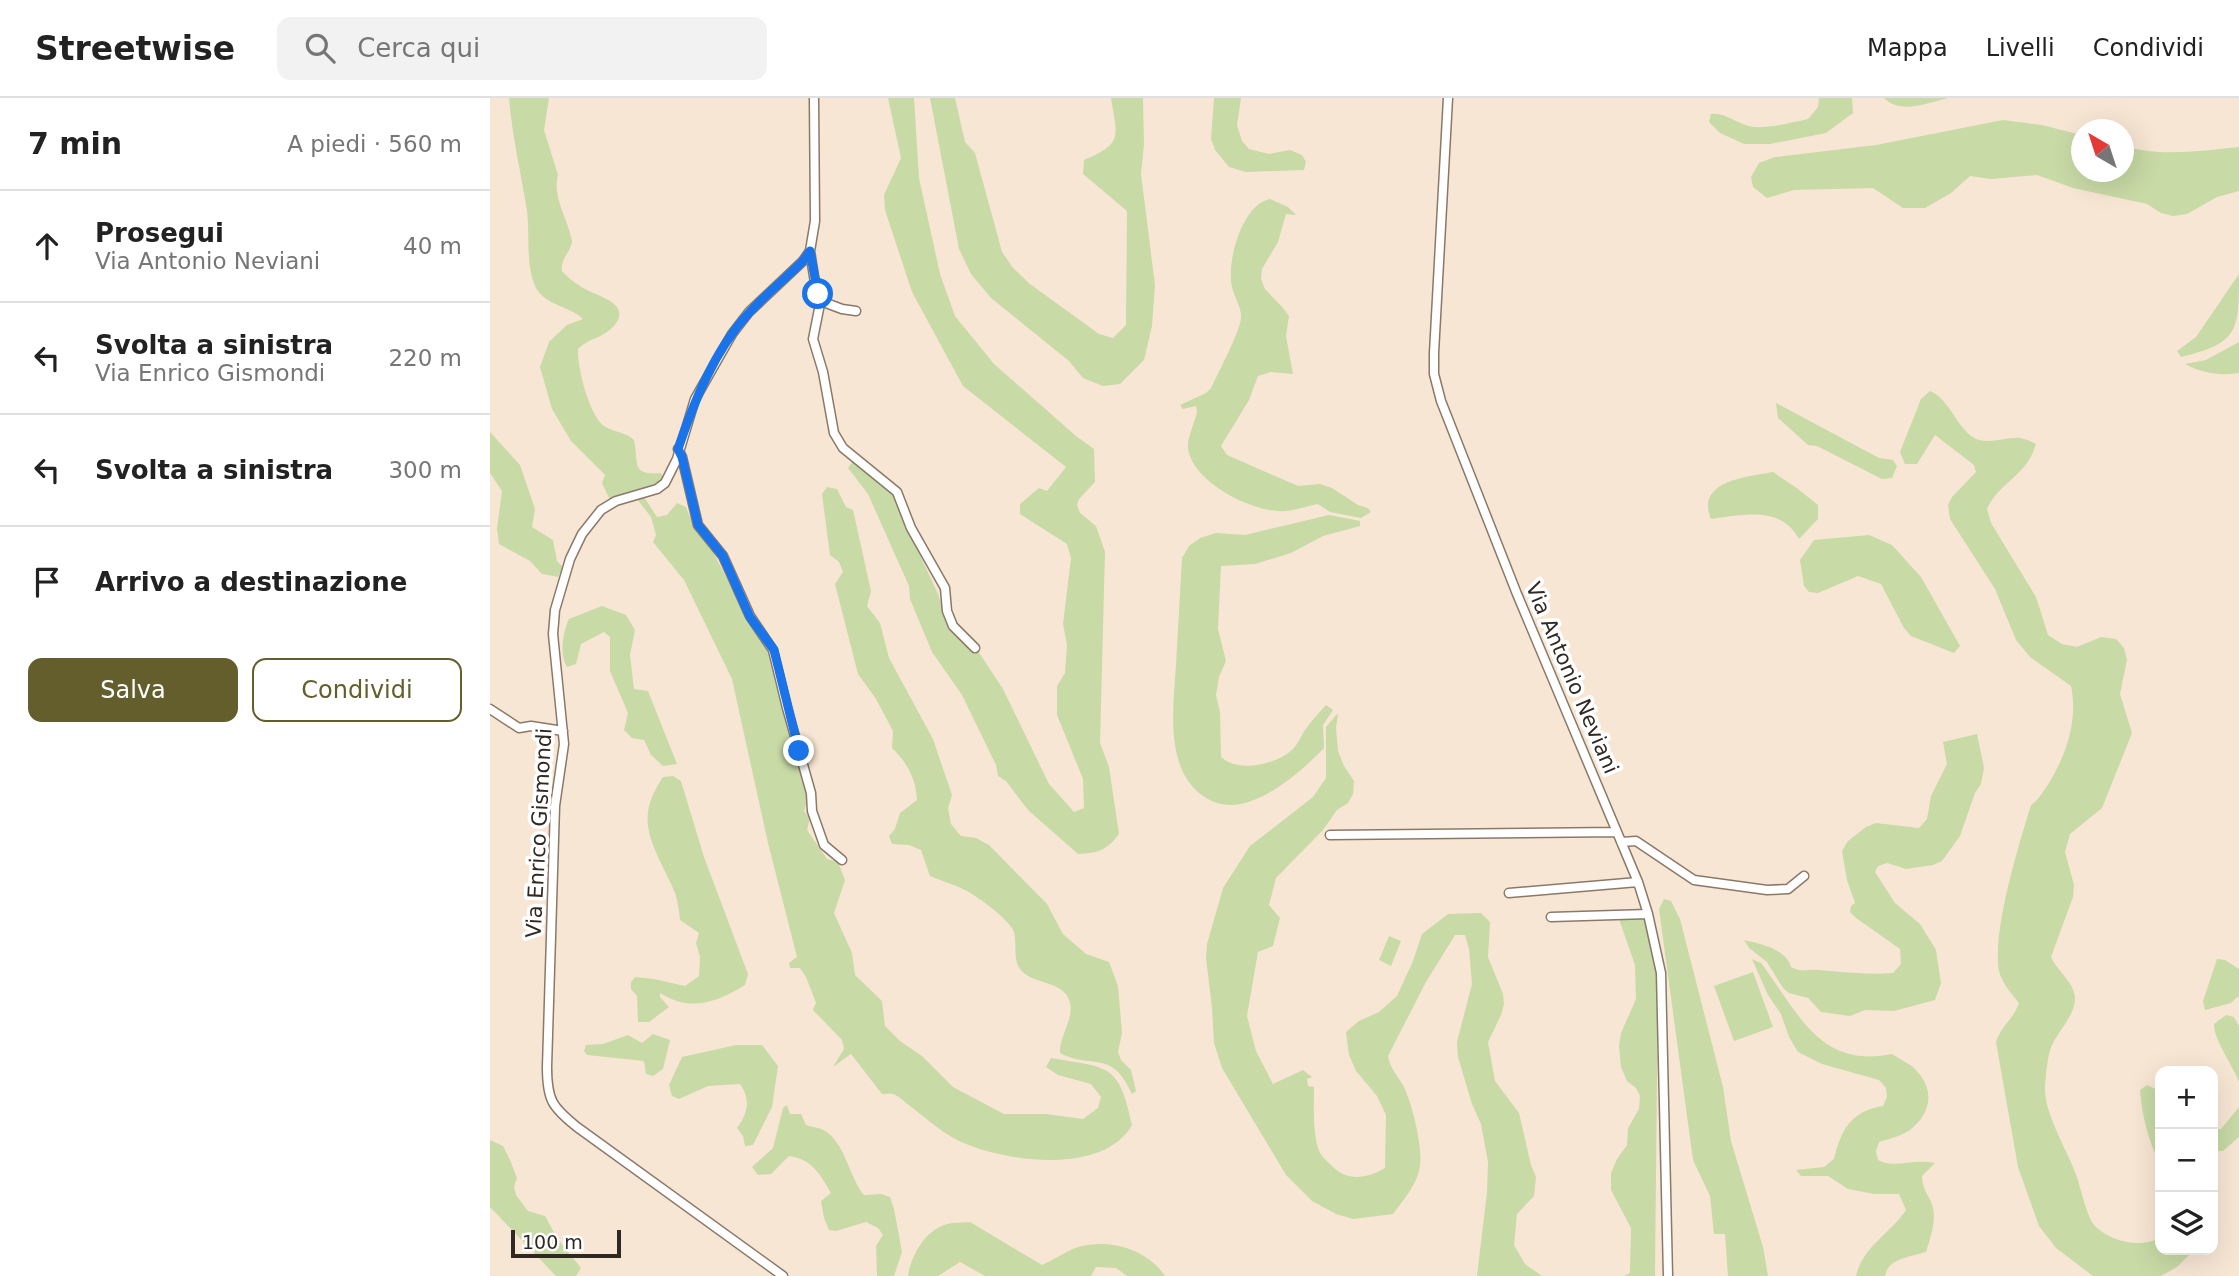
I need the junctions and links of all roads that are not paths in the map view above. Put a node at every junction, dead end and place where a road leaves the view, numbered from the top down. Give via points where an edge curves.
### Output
1 (814, 98) edge
2 (1447, 98) edge
3 (810, 251) junction
4 (821, 299) junction
5 (856, 311) dead end
6 (678, 449) junction
7 (975, 648) dead end
8 (490, 709) edge
9 (563, 731) junction
10 (1617, 832) junction
11 (1330, 835) dead end
12 (1621, 842) junction
13 (842, 860) dead end
14 (1804, 876) dead end
15 (1638, 882) junction
16 (1509, 892) dead end
17 (1648, 914) junction
18 (1550, 917) dead end
19 (783, 1276) edge
20 (1668, 1276) edge

1 - 3 street via 815,221
2 - 10 street, Via Antonio Neviani via 1436,387
3 - 4 street
3 - 6 street, Via Enrico Gismondi via 732,334 695,399
4 - 5 street
4 - 7 street via 813,339 834,433 843,448 897,492 911,528 945,588 953,626
6 - 9 street, Via Enrico Gismondi via 664,484 601,510 572,553 555,610 553,634
6 - 13 street via 698,525 723,556 750,617 774,650 812,811 824,845
8 - 9 street via 519,728
9 - 19 street, Via Enrico Gismondi via 555,806 549,1097 577,1127
10 - 11 street via 1410,838
10 - 12 street, Via Antonio Neviani
12 - 14 street via 1636,841 1694,880 1767,890 1788,889
12 - 15 street, Via Antonio Neviani
15 - 16 street
15 - 17 street, Via Antonio Neviani
17 - 18 street
17 - 20 street, Via Antonio Neviani via 1661,973

